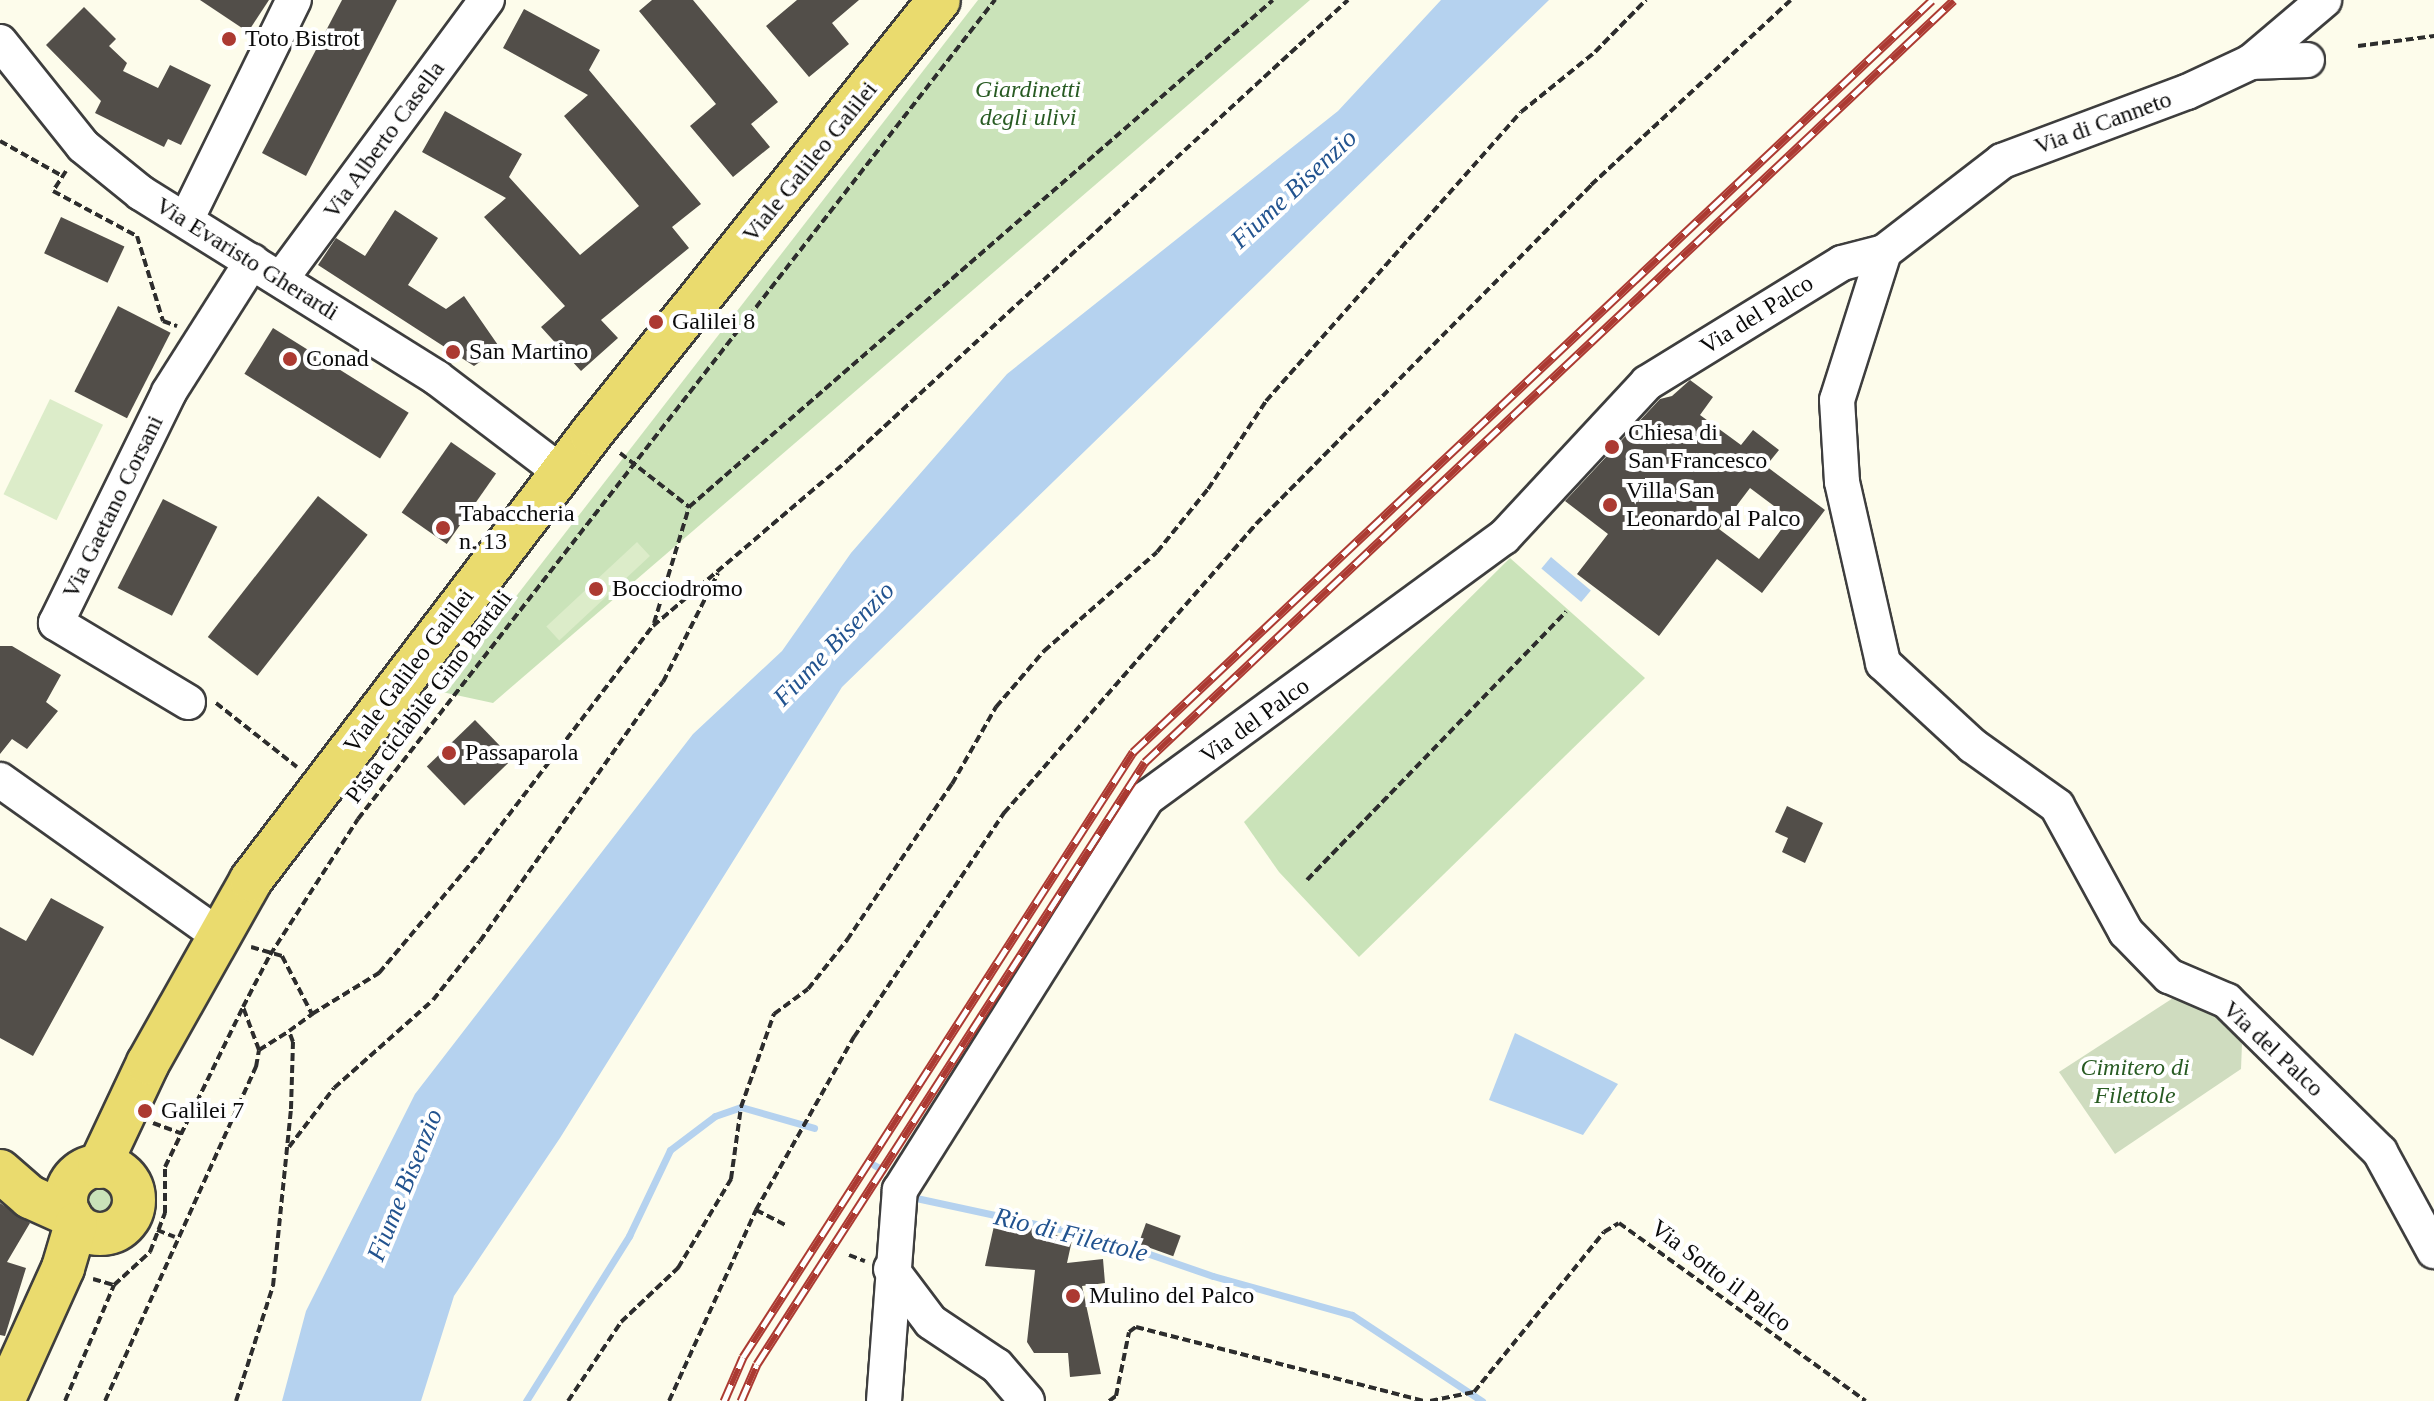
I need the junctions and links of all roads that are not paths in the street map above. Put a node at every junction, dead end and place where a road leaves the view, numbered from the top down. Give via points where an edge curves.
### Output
1 (294, 0) edge
2 (487, 0) edge
3 (939, 0) edge
4 (2324, 0) edge
5 (0, 42) edge
6 (2307, 60) dead end
7 (2251, 62) junction
8 (187, 218) junction
9 (1884, 252) junction
10 (252, 261) junction
11 (281, 279) junction
12 (562, 473) junction
13 (198, 700) road end
14 (0, 780) edge
15 (217, 934) junction
16 (0, 1164) edge
17 (0, 1171) edge
18 (92, 1201) junction
19 (2434, 1251) edge
20 (891, 1269) junction
21 (891, 1321) junction
22 (931, 1322) junction
23 (3, 1401) edge
24 (884, 1401) edge
25 (1027, 1401) edge

1 - 8 street
2 - 11 street, Via Alberto Casella
3 - 12 main road, Viale Galileo Galilei
4 - 7 street, Via di Canneto
5 - 8 street, Via Evaristo Gherardi via 83,146 141,193
6 - 7 street
7 - 9 street, Via di Canneto via 2187,92 2002,161
8 - 10 street, Via Evaristo Gherardi
9 - 19 street, Via del Palco via 1837,400 1842,482 1883,663 1973,746 2057,806 2126,932 2169,976 2227,1001 2380,1152
9 - 20 street, Via del Palco via 1842,263 1647,383 1504,537 1147,798 900,1190
10 - 11 street, Via Evaristo Gherardi
10 - 13 street, Via Gaetano Corsani via 169,392 56,623
11 - 12 street, Via Evaristo Gherardi via 437,378
12 - 15 main road, Viale Galileo Galilei via 407,671
14 - 15 street
15 - 18 main road, Viale Galileo Galilei via 148,1063
16 - 18 main road
17 - 18 main road via 30,1197
18 - 23 main road, Viale Galileo Galilei
20 - 21 street, Via del Palco
20 - 22 street
21 - 22 street
21 - 24 street, Via del Palco
22 - 25 street via 997,1366

